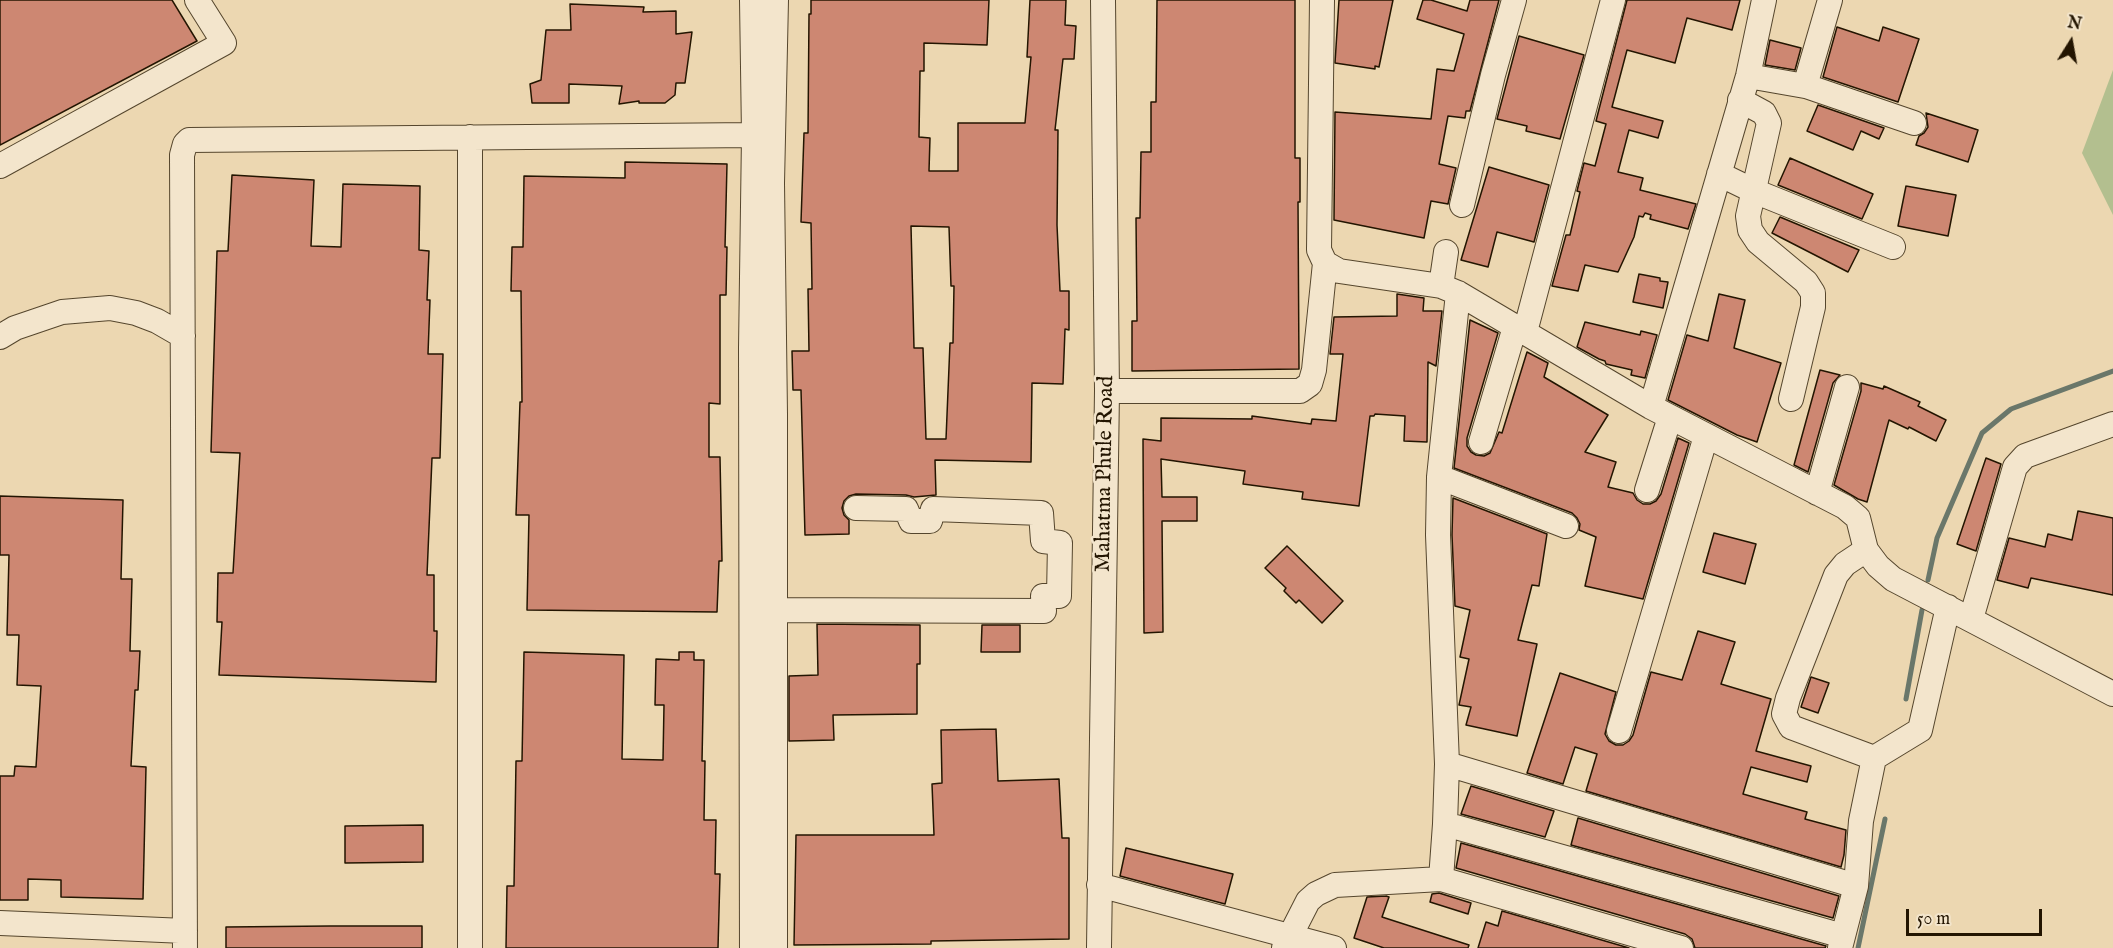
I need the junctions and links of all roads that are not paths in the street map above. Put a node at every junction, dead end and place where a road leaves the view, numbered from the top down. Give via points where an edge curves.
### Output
1 (196, 0) edge
2 (752, 0) edge
3 (776, 0) edge
4 (1102, 0) edge
5 (1322, 0) edge
6 (1514, 0) edge
7 (1613, 0) edge
8 (1764, 0) edge
9 (1830, 0) edge
10 (1748, 76) junction
11 (1803, 85) junction
12 (1740, 100) junction
13 (1914, 123) dead end
14 (754, 135) junction
15 (470, 137) junction
16 (0, 166) edge
17 (1719, 174) junction
18 (1754, 191) junction
19 (1462, 205) dead end
20 (1893, 248) dead end
21 (1446, 252) dead end
22 (1325, 263) junction
23 (1449, 289) junction
24 (1520, 329) junction
25 (183, 336) junction
26 (0, 338) edge
27 (1847, 387) dead end
28 (1107, 391) junction
29 (1791, 399) dead end
30 (1660, 412) junction
31 (2113, 424) edge
32 (1706, 436) junction
33 (1481, 442) dead end
34 (1439, 477) junction
35 (1647, 490) dead end
36 (1817, 493) junction
37 (856, 508) dead end
38 (1566, 526) dead end
39 (1866, 550) junction
40 (1948, 607) junction
41 (775, 610) junction
42 (1971, 619) junction
43 (2113, 694) edge
44 (1619, 731) dead end
45 (1874, 758) junction
46 (1447, 764) junction
47 (763, 818) junction
48 (1446, 824) junction
49 (1441, 879) junction
50 (1098, 885) junction
51 (1856, 886) junction
52 (0, 923) edge
53 (185, 939) edge
54 (1286, 941) edge
55 (1842, 942) edge
56 (470, 948) edge
57 (752, 948) edge
58 (774, 948) edge
59 (1099, 948) edge
60 (1334, 948) edge
61 (1681, 948) edge

1 - 16 street via 224,43
2 - 14 street
3 - 41 street via 772,183
4 - 28 street, Mahatma Phule Road
5 - 22 street via 1319,250
6 - 19 street
7 - 24 street
8 - 10 street
9 - 11 street
10 - 11 street
10 - 12 street
11 - 13 street
12 - 17 street
12 - 18 street via 1764,113 1769,123
14 - 15 street
14 - 47 street via 751,348
15 - 25 street via 189,140 182,155
15 - 56 street
17 - 18 street
17 - 30 street
18 - 20 street
18 - 29 street via 1748,216 1750,230 1758,242 1806,282 1812,293 1813,307
21 - 23 street
22 - 23 street via 1339,271
22 - 28 street via 1314,370 1310,384 1300,391
23 - 24 street
23 - 34 street
24 - 30 street
24 - 33 street
25 - 26 street via 157,321 111,308 62,312 22,325
25 - 53 street
27 - 36 street
28 - 50 street, Mahatma Phule Road
30 - 32 street
30 - 35 street
31 - 42 street via 2025,456 2015,467
32 - 36 street
32 - 44 street
34 - 38 street
34 - 46 street
36 - 39 street via 1858,518
37 - 41 street via 906,509 911,521 930,521 933,509 1041,513 1043,541 1060,543 1059,596 1043,596 1044,611
39 - 40 street via 1893,579
39 - 45 street via 1836,575 1784,714 1791,727
40 - 42 street
40 - 45 street via 1920,730
41 - 47 street
42 - 43 street
45 - 51 street via 1861,821
46 - 48 street
46 - 51 street
47 - 57 street
47 - 58 street
48 - 49 street
48 - 55 street
49 - 54 street via 1335,885 1308,901
49 - 61 street
50 - 54 street
50 - 59 street, Mahatma Phule Road
51 - 55 street
52 - 53 street
54 - 60 street

